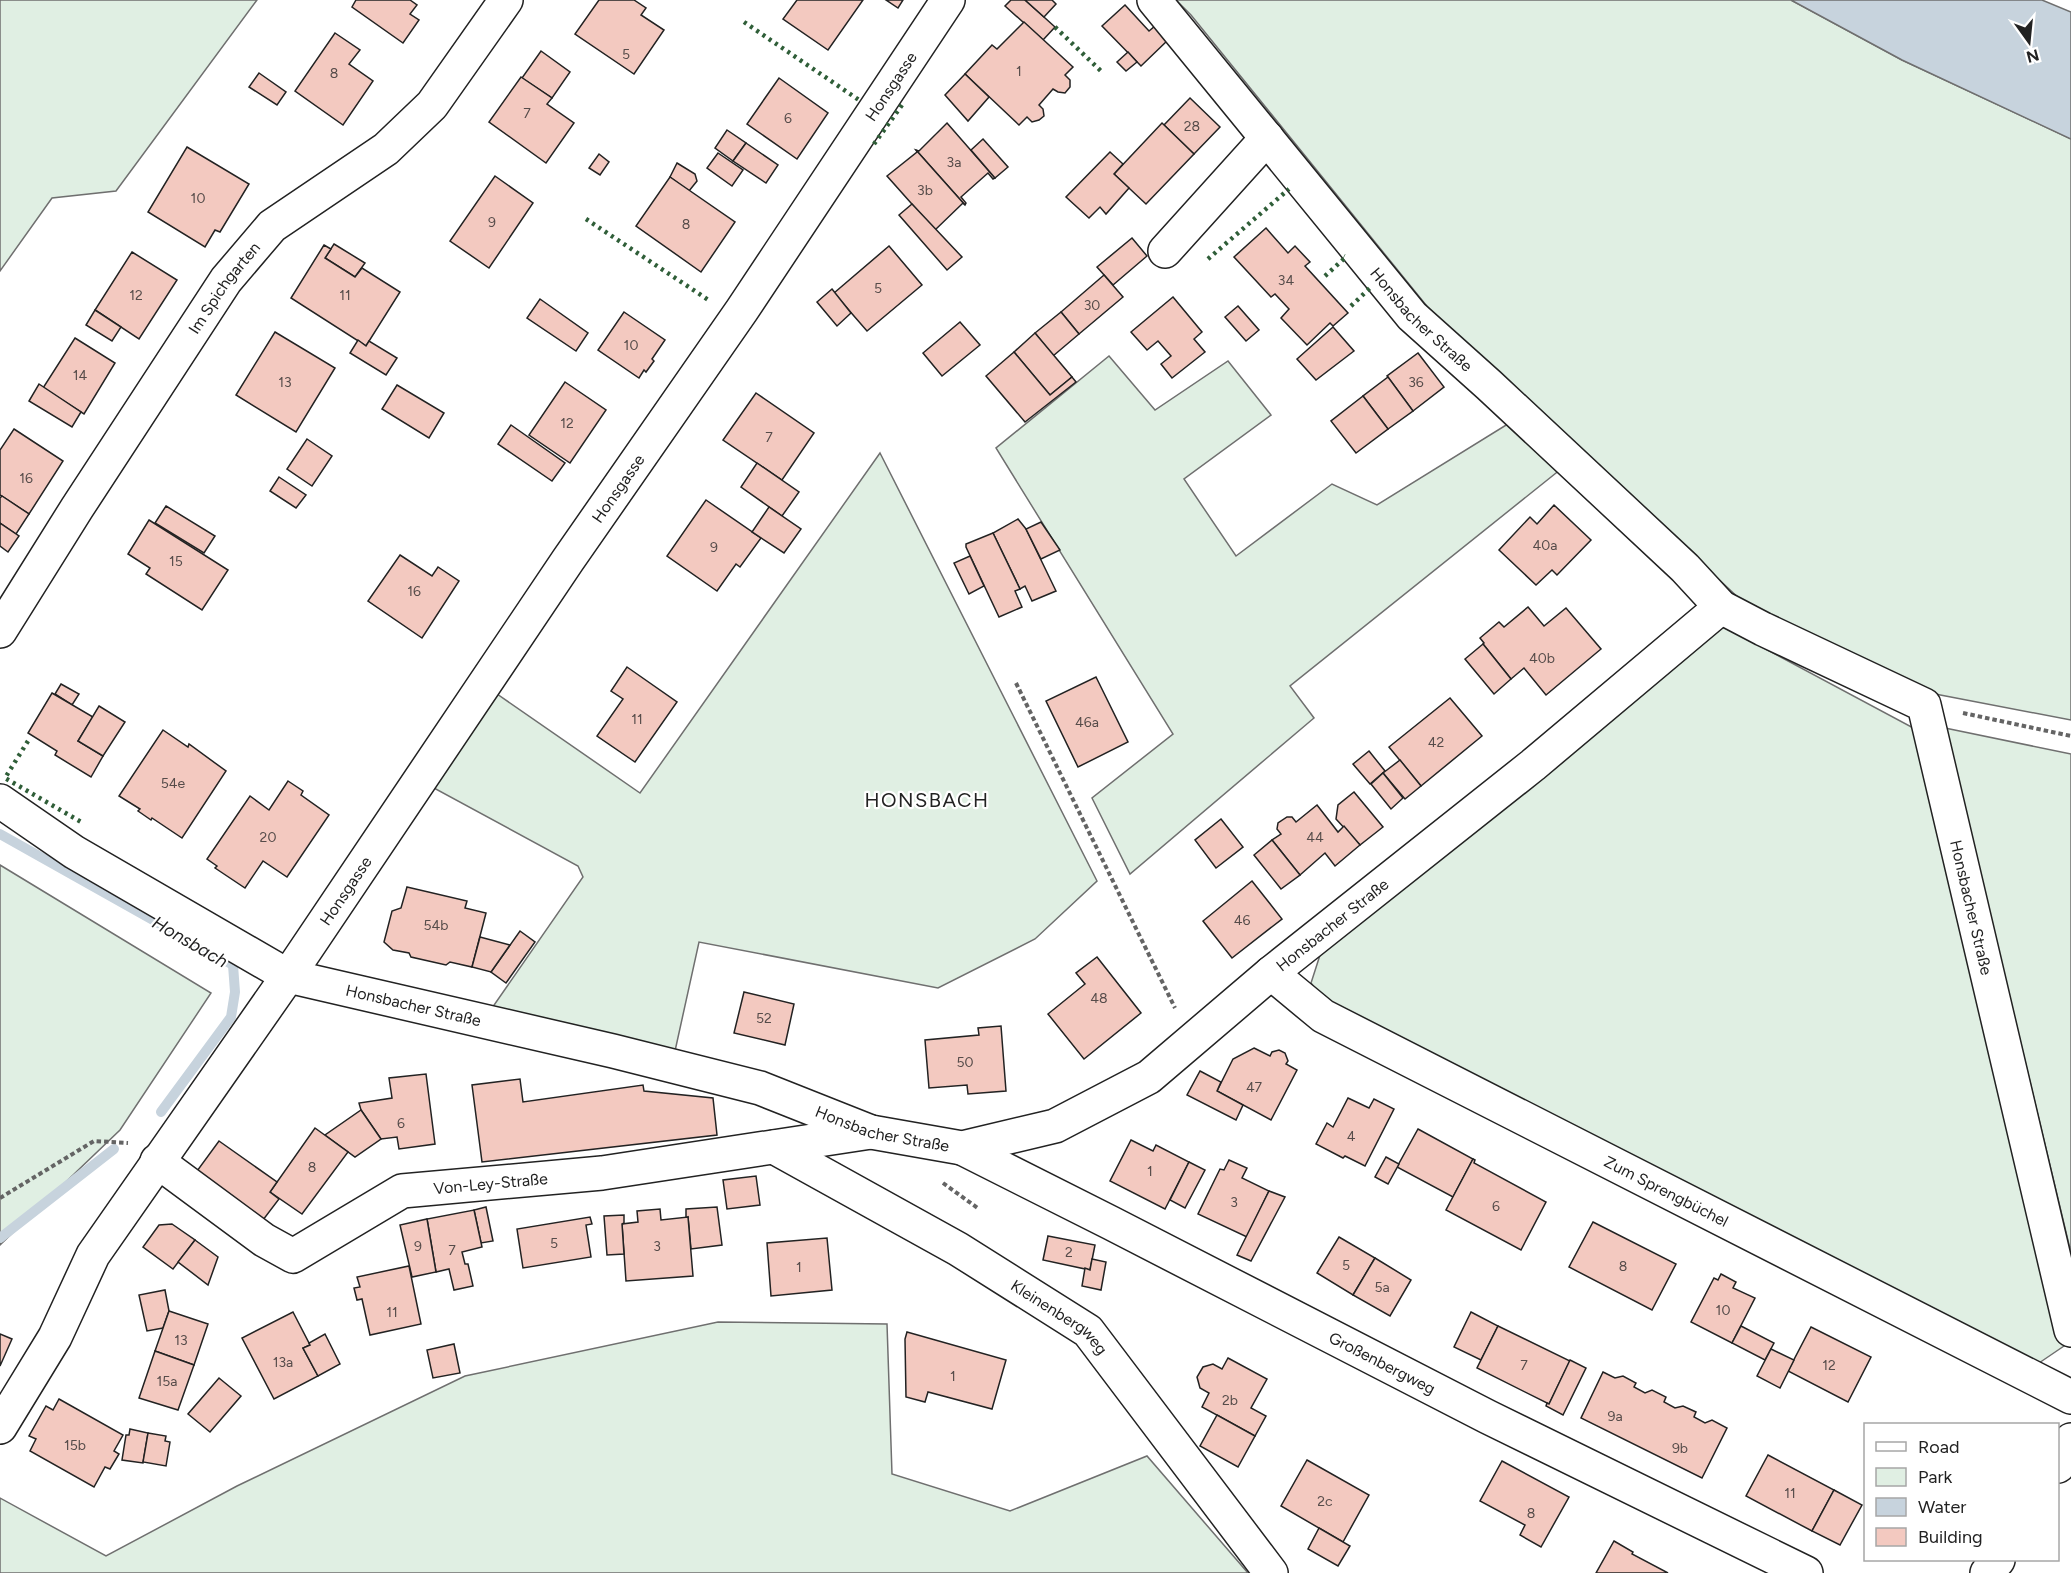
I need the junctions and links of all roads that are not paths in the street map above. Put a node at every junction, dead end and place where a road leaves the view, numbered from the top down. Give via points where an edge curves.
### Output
1 (506, 0) edge
2 (948, 0) edge
3 (1154, 0) edge
4 (1267, 138) junction
5 (1165, 251) dead end
6 (1721, 607) junction
7 (0, 631) edge
8 (0, 801) edge
9 (1271, 973) junction
10 (288, 975) junction
11 (871, 1132) junction
12 (774, 1147) junction
13 (962, 1148) junction
14 (156, 1161) junction
15 (2071, 1330) edge
16 (2071, 1396) edge
17 (0, 1427) edge
18 (2071, 1440) edge
19 (2059, 1464) edge
20 (1997, 1561) edge
21 (1271, 1573) edge
22 (1806, 1573) edge
23 (1987, 1573) edge

1 - 7 street, Im Spichgarten via 432,105 386,149 272,226 226,280
2 - 10 street, Honsgasse via 742,310
3 - 4 street, Honsbacher Straße
4 - 5 street
4 - 6 street, Honsbacher Straße via 1412,316 1685,567
6 - 9 street, Honsbacher Straße via 1533,765
6 - 15 street, Honsbacher Straße via 1924,705
8 - 10 street, Honsbacher Straße via 74,852
9 - 13 street, Honsbacher Straße via 1149,1077 1055,1126
9 - 16 street, Zum Sprengbüchel via 1323,1016
10 - 11 street, Honsbacher Straße via 760,1088
10 - 14 street
11 - 12 street, Von-Ley-Straße
11 - 13 street, Honsbacher Straße
12 - 14 street, Von-Ley-Straße via 602,1173 402,1191 293,1256 264,1240
12 - 21 street, Kleinenbergweg via 958,1249 1088,1331
13 - 22 street, Großenbergweg via 1488,1417
14 - 17 street via 93,1255 55,1338
18 - 19 street
20 - 23 street

